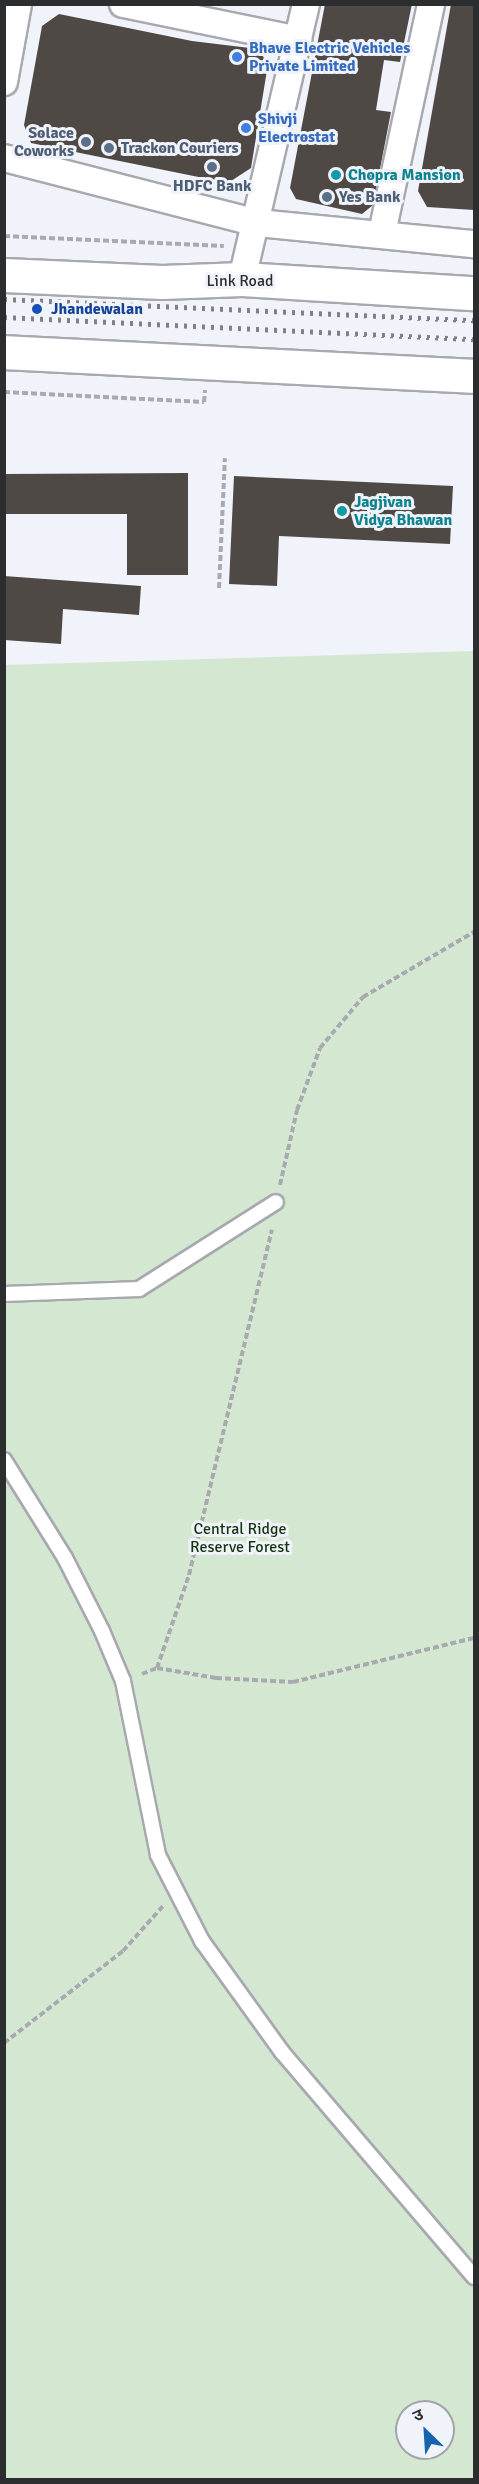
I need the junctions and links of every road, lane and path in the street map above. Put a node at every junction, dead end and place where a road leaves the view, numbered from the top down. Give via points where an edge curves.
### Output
1 (18, 4) edge
2 (123, 4) edge
3 (306, 4) edge
4 (431, 4) edge
5 (298, 40) junction
6 (4, 82) edge
7 (4, 159) edge
8 (258, 223) junction
9 (382, 233) junction
10 (4, 236) edge
11 (474, 244) edge
12 (208, 246) dead end
13 (4, 275) edge
14 (242, 279) junction
15 (474, 293) edge
16 (4, 352) edge
17 (474, 376) edge
18 (4, 392) edge
19 (185, 402) dead end
20 (225, 458) dead end
21 (219, 588) dead end
22 (474, 932) edge
23 (276, 1202) junction
24 (4, 1294) edge
25 (4, 1460) edge
26 (474, 1638) edge
27 (157, 1668) junction
28 (123, 1681) junction
29 (169, 1876) junction
30 (4, 2043) edge
31 (474, 2277) edge

1 - 6 street
2 - 5 street
3 - 5 street
4 - 9 street
5 - 8 street
7 - 8 street
8 - 9 street
8 - 14 street
9 - 11 street
10 - 12 path
13 - 14 main road, Link Road via 162,282
14 - 15 main road, Link Road
16 - 17 main road
18 - 19 path
20 - 21 path
22 - 23 path via 363,997 320,1048 297,1110
23 - 24 lane via 139,1289
23 - 27 path via 266,1263 205,1515 172,1632
25 - 28 lane via 66,1558
26 - 27 path via 293,1682 216,1678
27 - 28 path
28 - 29 lane via 158,1855
29 - 30 path via 162,1907 123,1951
29 - 31 lane via 202,1941 282,2052

